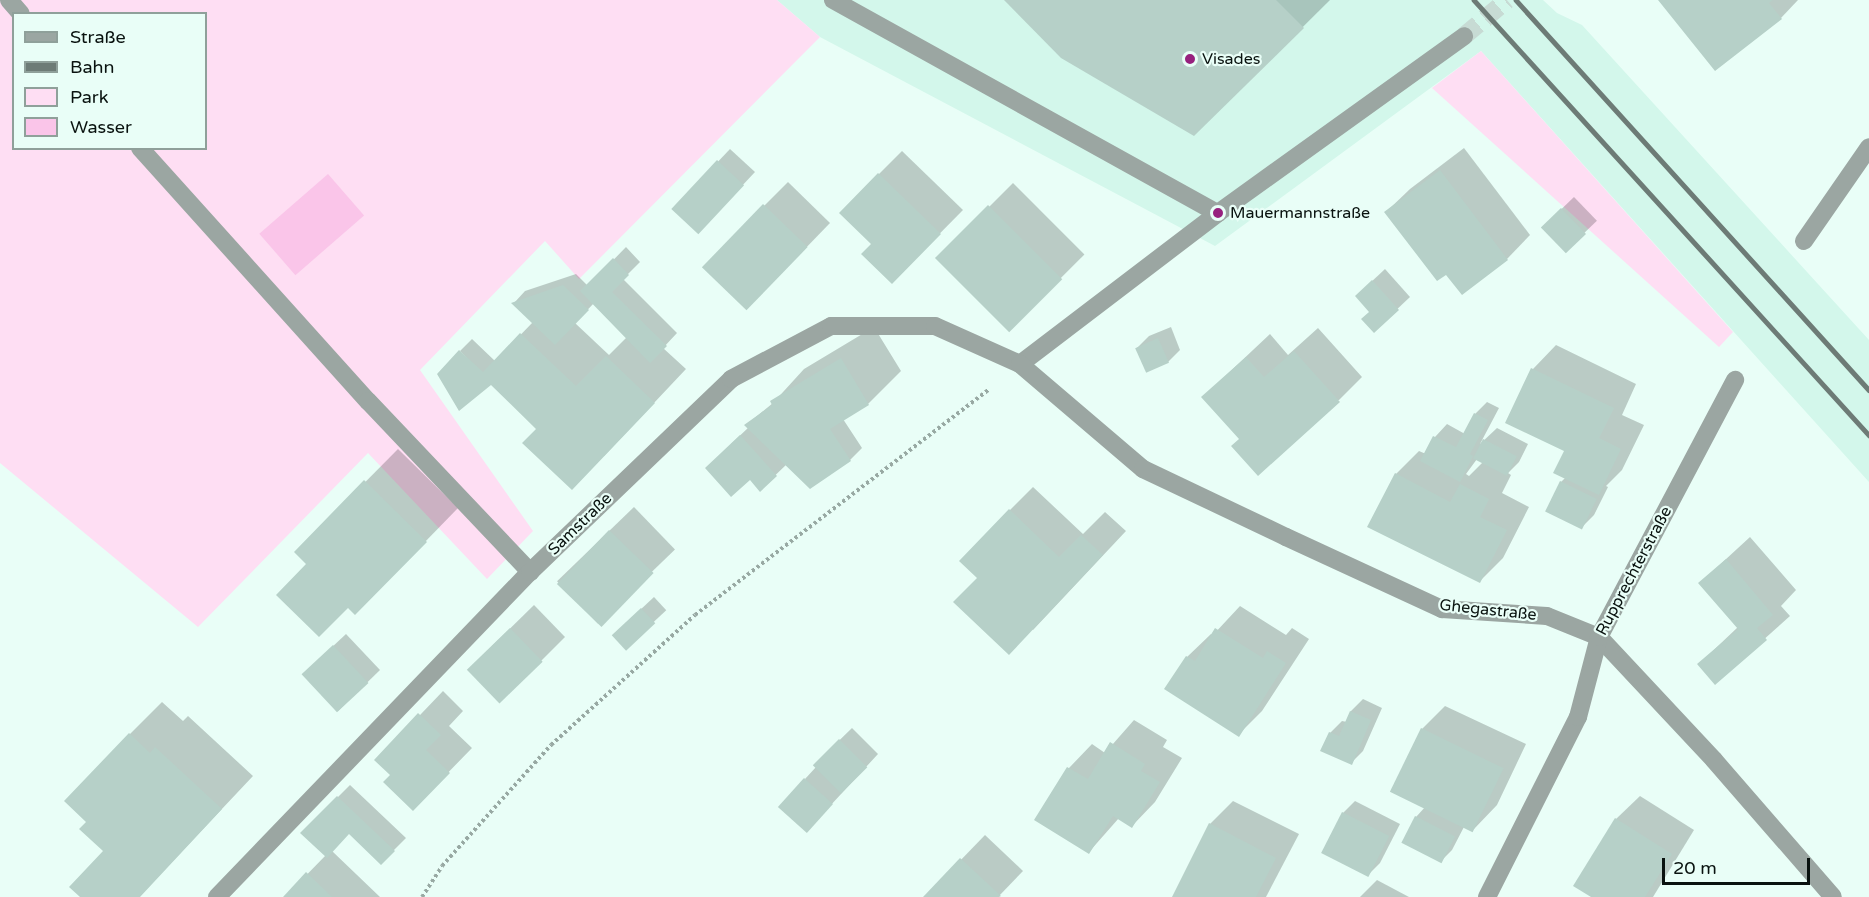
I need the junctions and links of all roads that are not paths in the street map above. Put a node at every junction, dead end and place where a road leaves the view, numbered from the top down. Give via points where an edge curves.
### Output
1 (9, 0) edge
2 (833, 0) edge
3 (19, 12) edge
4 (1464, 36) tunnel mouth
5 (1869, 147) edge
6 (142, 150) edge
7 (1218, 213) junction
8 (1804, 241) dead end
9 (1020, 364) junction
10 (1735, 380) dead end
11 (530, 572) junction
12 (1599, 637) junction
13 (217, 897) edge
14 (1487, 897) edge
15 (1833, 897) edge

1 - 3 street
2 - 7 street
4 - 7 street
5 - 8 street
6 - 11 street via 368,401
7 - 9 street
9 - 11 street, Samstraße via 935,326 831,326 731,380
9 - 12 street, Ghegastraße via 1143,469 1276,532 1442,609 1547,616
10 - 12 street, Rupprechterstraße
11 - 13 street, Samstraße
12 - 14 street, Rupprechterstraße via 1578,717
12 - 15 street, Ghegastraße via 1714,760

